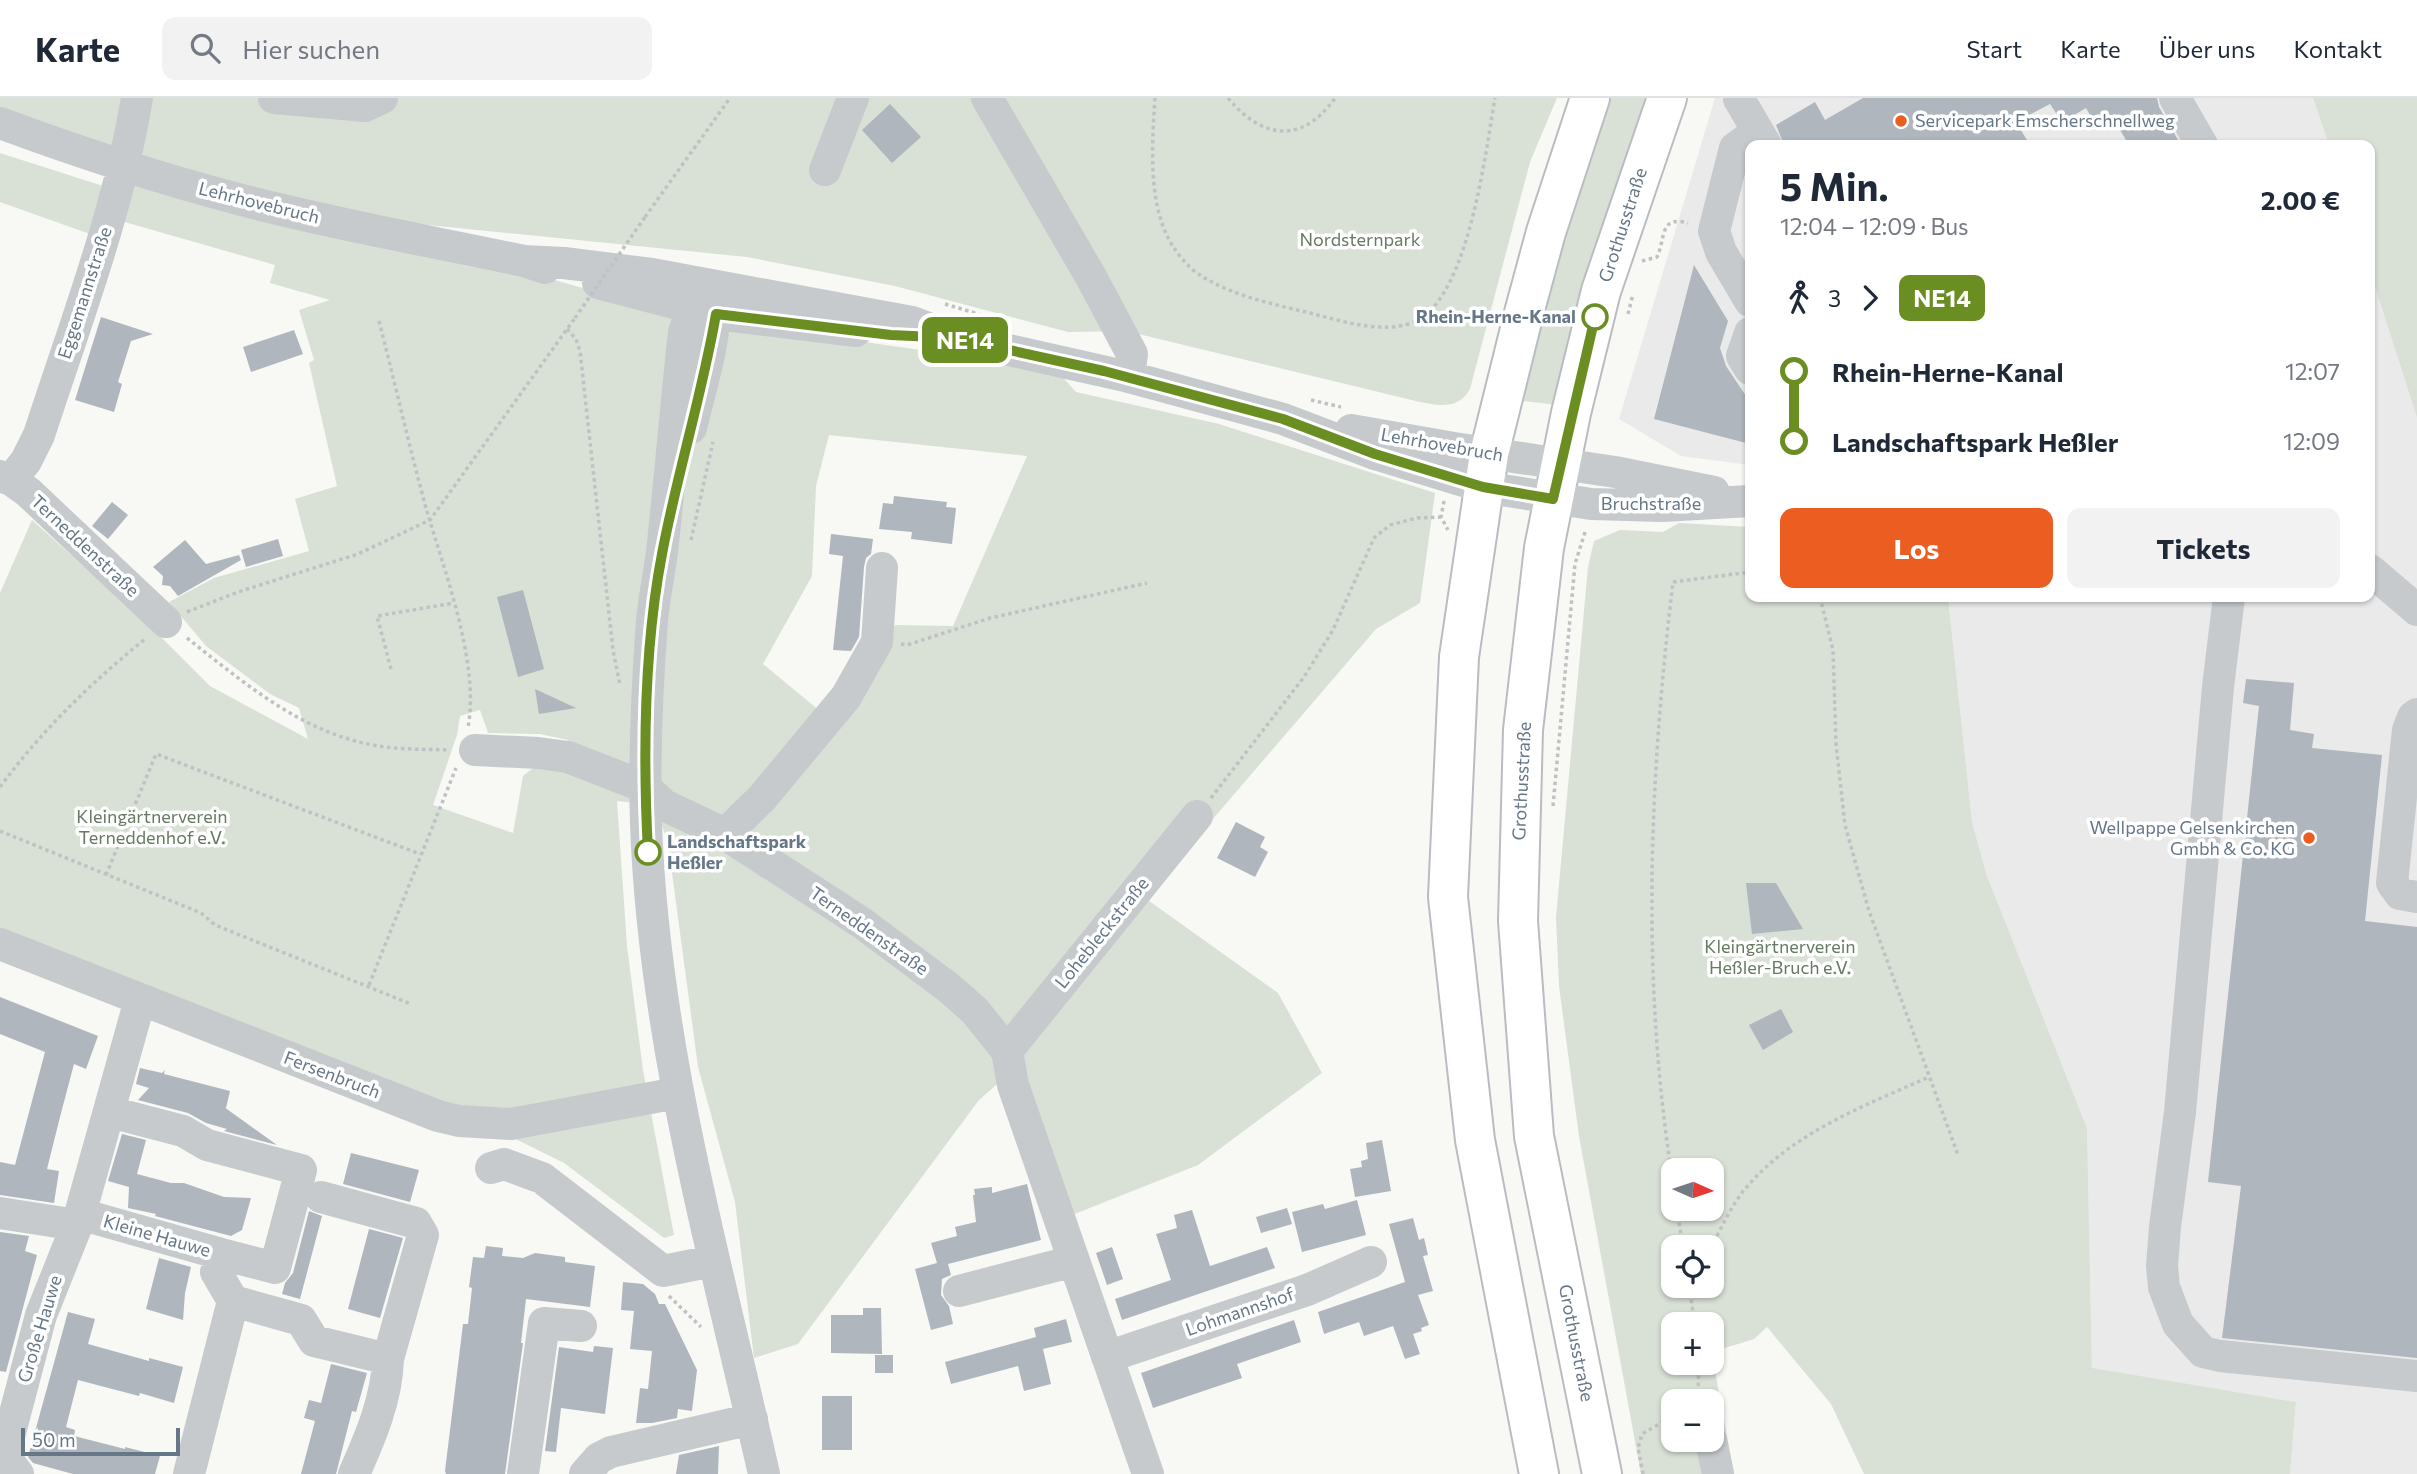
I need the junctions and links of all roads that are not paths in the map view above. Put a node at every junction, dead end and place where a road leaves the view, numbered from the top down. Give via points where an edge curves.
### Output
1 (137, 98) edge
2 (274, 98) edge
3 (382, 98) edge
4 (853, 98) edge
5 (988, 98) edge
6 (1590, 98) edge
7 (1667, 98) edge
8 (1741, 98) edge
9 (2175, 98) edge
10 (325, 101) edge
11 (0, 123) edge
12 (1762, 138) edge
13 (2199, 140) edge
14 (1745, 144) edge
15 (124, 166) junction
16 (825, 170) dead end
17 (1745, 293) edge
18 (708, 303) junction
19 (1129, 377) junction
20 (1486, 471) junction
21 (6, 478) edge
22 (1557, 482) junction
23 (1745, 499) edge
24 (882, 568) dead end
25 (2375, 574) edge
26 (2228, 602) edge
27 (2417, 610) edge
28 (166, 621) road end
29 (2417, 714) edge
30 (469, 751) road end
31 (645, 787) junction
32 (1197, 816) road end
33 (725, 834) junction
34 (2417, 897) edge
35 (0, 944) edge
36 (140, 1000) junction
37 (1007, 1051) junction
38 (677, 1093) junction
39 (110, 1112) junction
40 (491, 1168) dead end
41 (321, 1197) dead end
42 (0, 1213) edge
43 (79, 1220) junction
44 (221, 1254) junction
45 (713, 1261) junction
46 (1074, 1261) junction
47 (1371, 1262) dead end
48 (959, 1291) dead end
49 (233, 1301) junction
50 (581, 1326) dead end
51 (1108, 1357) junction
52 (387, 1360) junction
53 (2417, 1376) edge
54 (752, 1419) junction
55 (1714, 1452) edge
56 (596, 1469) edge
57 (18, 1474) edge
58 (189, 1474) edge
59 (354, 1474) edge
60 (523, 1474) edge
61 (764, 1474) edge
62 (1148, 1474) edge
63 (1539, 1474) edge
64 (1602, 1474) edge
65 (1718, 1474) edge

1 - 15 street, Eggemannstraße
2 - 10 street
3 - 10 street via 365,106
4 - 16 street
5 - 19 street via 1132,354
6 - 20 main road via 1546,232
7 - 22 main road, Grothusstraße via 1601,291
8 - 12 street
9 - 13 street
11 - 15 street, Lehrhovebruch
14 - 17 street via 1735,148 1714,231
15 - 18 street, Lehrhovebruch via 323,220 524,261 652,274
15 - 21 street, Eggemannstraße via 39,435 26,461
18 - 19 street, Lehrhovebruch via 891,335 955,338
18 - 31 street via 676,550 653,617
19 - 20 street, Lehrhovebruch via 1283,419 1375,454
20 - 22 street, Lehrhovebruch
20 - 63 main road via 1459,657 1448,897 1475,1140
21 - 28 street, Terneddenstraße via 28,492
22 - 23 street, Bruchstraße via 1615,472
22 - 64 main road, Grothusstraße via 1523,730 1518,921 1534,1136
24 - 33 street via 877,642 846,696 762,798
25 - 27 street
26 - 53 street via 2165,1227 2164,1287 2178,1324 2203,1352
29 - 34 street via 2407,730 2392,883 2400,894
30 - 31 street, Terneddenstraße via 568,757
31 - 33 street, Terneddenstraße via 664,805
31 - 38 street via 655,940
32 - 37 street, Lohebleckstraße
33 - 37 street, Terneddenstraße via 862,923 949,988 975,1011
35 - 36 street, Fersenbruch
36 - 38 street, Fersenbruch via 459,1121 511,1124
36 - 39 street, Große Hauwe
37 - 46 street via 1013,1084
38 - 45 street
39 - 43 street, Große Hauwe
39 - 44 street via 301,1170 275,1268
40 - 45 street via 505,1164 542,1178 663,1271
41 - 52 street via 416,1223 423,1235
42 - 43 street
43 - 44 street, Kleine Hauwe
43 - 57 street, Große Hauwe via 41,1315 7,1444 8,1461
44 - 49 street, Kleine Hauwe via 216,1272
45 - 54 street
46 - 48 street
46 - 51 street
47 - 51 street, Lohmannshof via 1307,1290
49 - 52 street via 301,1320 314,1341
49 - 58 street
50 - 60 street via 544,1322
51 - 62 street
52 - 59 street via 387,1378 370,1439
54 - 56 street via 611,1452
54 - 61 street
55 - 65 street

